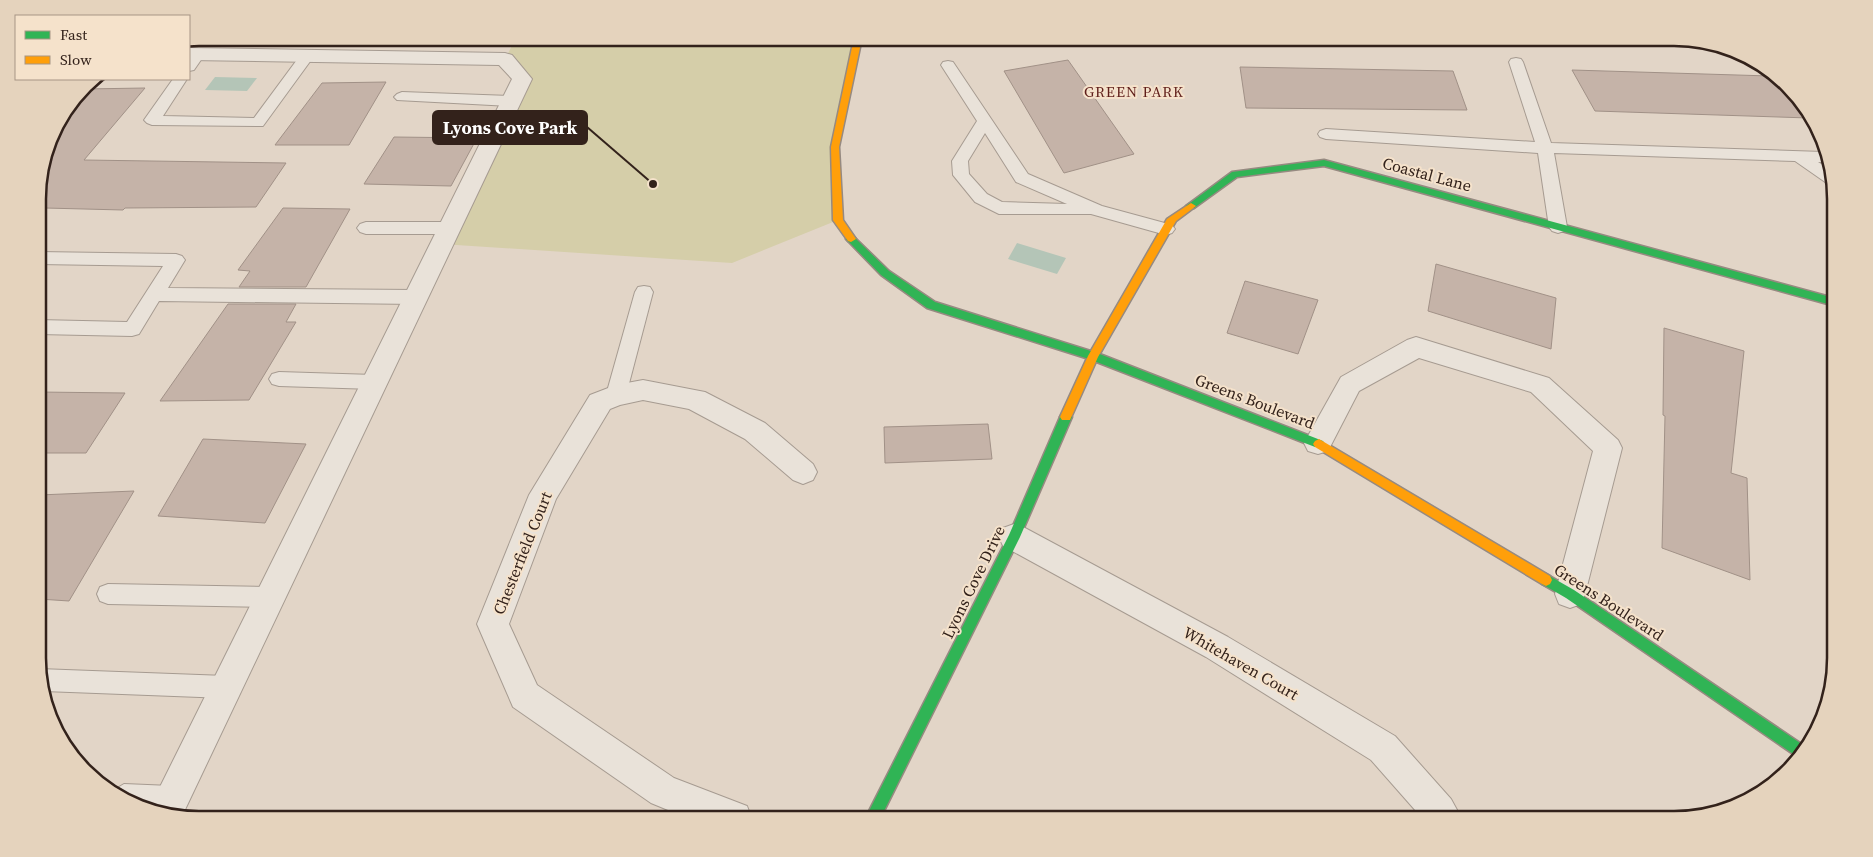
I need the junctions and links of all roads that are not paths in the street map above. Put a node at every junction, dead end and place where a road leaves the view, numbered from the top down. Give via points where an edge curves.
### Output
1 (856, 46) edge
2 (307, 56) junction
3 (192, 58) edge
4 (1516, 62) dead end
5 (948, 65) dead end
6 (179, 80) edge
7 (402, 97) dead end
8 (510, 101) junction
9 (985, 121) junction
10 (1326, 134) dead end
11 (1545, 148) junction
12 (1800, 157) junction
13 (1821, 158) edge
14 (1824, 173) edge
15 (1096, 210) junction
16 (1558, 227) junction
17 (366, 228) dead end
18 (449, 228) junction
19 (1166, 229) junction
20 (47, 258) edge
21 (644, 292) dead end
22 (154, 294) junction
23 (416, 297) junction
24 (1827, 300) edge
25 (47, 327) edge
26 (1093, 356) junction
27 (279, 379) dead end
28 (374, 382) junction
29 (616, 395) junction
30 (1318, 442) junction
31 (803, 472) dead end
32 (1014, 537) junction
33 (108, 594) dead end
34 (1570, 594) junction
35 (269, 597) junction
36 (48, 680) edge
37 (226, 687) junction
38 (1797, 749) edge
39 (147, 802) edge
40 (168, 806) edge
41 (1438, 810) edge
42 (713, 811) edge
43 (876, 811) edge

1 - 26 street, Greens Boulevard via 834,147 838,220 849,236 884,273 931,305
2 - 3 street
2 - 6 lane via 258,123 152,120
2 - 8 street via 505,59 522,79
4 - 11 lane
5 - 9 lane
7 - 8 lane
8 - 18 street
9 - 15 lane via 1022,178
9 - 15 lane via 960,161 961,175 981,198 999,208
10 - 11 lane
11 - 12 lane
11 - 16 lane
12 - 13 lane
12 - 14 lane
15 - 19 lane
16 - 19 street, Coastal Lane via 1324,163 1235,174 1172,219
16 - 24 street, Coastal Lane
17 - 18 lane
18 - 23 street
19 - 26 street, Coastal Lane
20 - 22 lane via 176,260
21 - 29 lane
22 - 23 lane
22 - 25 lane via 132,329
23 - 28 street
26 - 30 street, Greens Boulevard
26 - 32 street, Lyons Cove Drive
27 - 28 lane
28 - 35 street
29 - 31 street, Chesterfield Court via 643,390 695,399 754,431
29 - 42 street, Chesterfield Court via 600,402 542,495 493,624 525,696 662,791
30 - 34 street, Greens Boulevard
30 - 34 street via 1350,384 1416,347 1540,385 1608,448
32 - 41 street, Whitehaven Court via 1217,647 1383,748
32 - 43 street, Lyons Cove Drive
33 - 35 lane
34 - 38 street, Greens Boulevard
35 - 37 street
36 - 37 lane
37 - 40 street
39 - 40 lane

